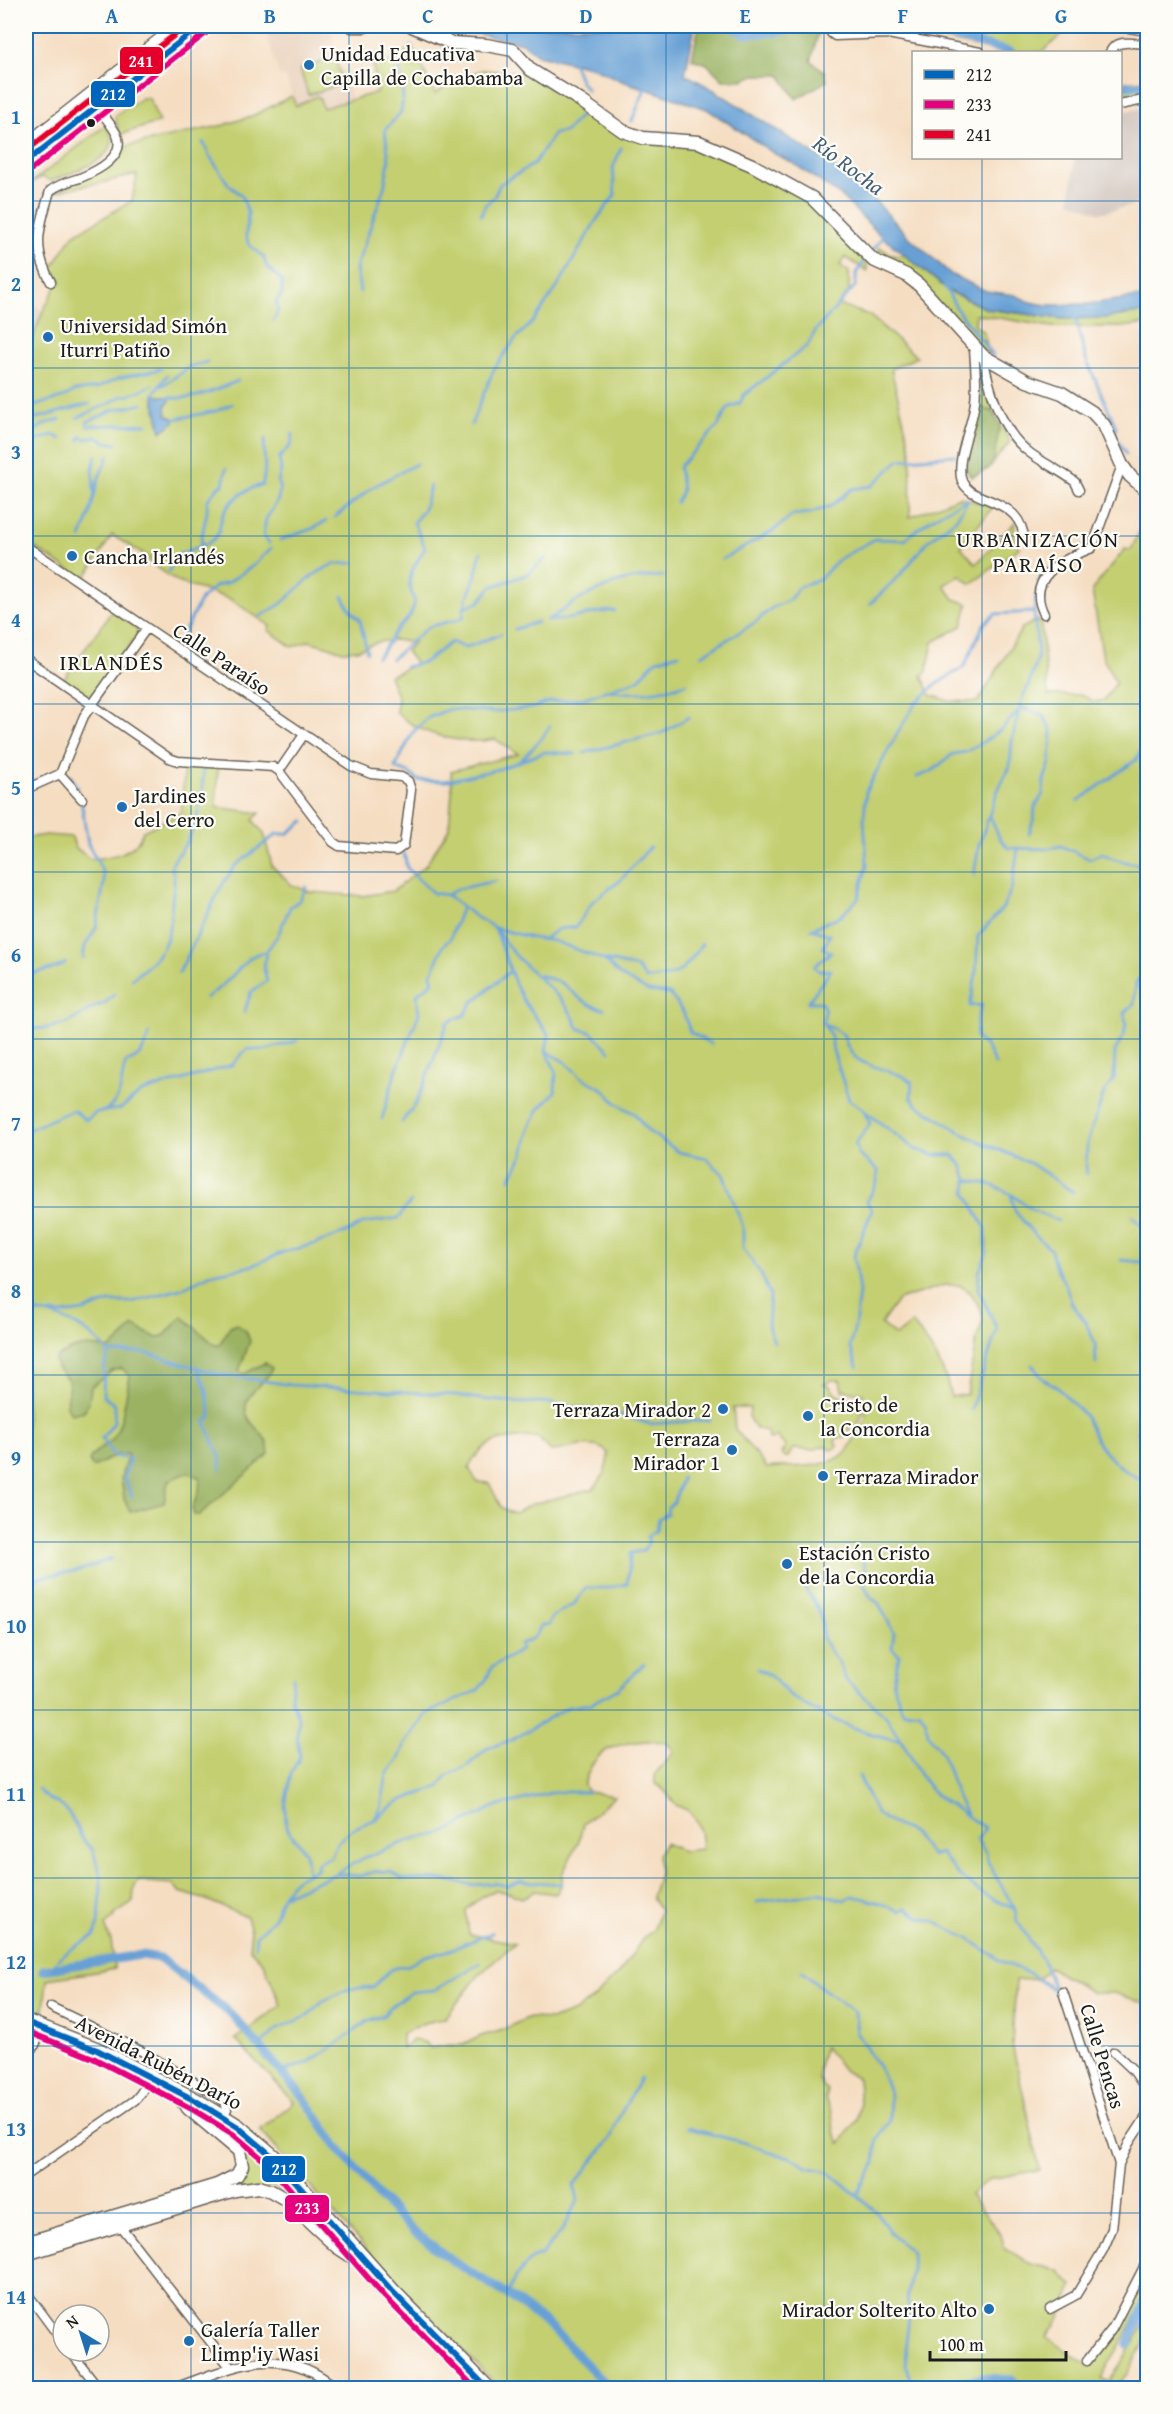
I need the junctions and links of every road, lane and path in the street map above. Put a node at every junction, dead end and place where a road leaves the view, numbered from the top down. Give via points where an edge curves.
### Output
1 (180, 26) edge
2 (200, 26) edge
3 (352, 26) edge
4 (365, 26) edge
5 (412, 26) edge
6 (829, 26) edge
7 (1116, 26) edge
8 (1148, 31) edge
9 (1148, 44) edge
10 (975, 51) edge
11 (1110, 51) edge
12 (1148, 99) edge
13 (1122, 105) edge
14 (97, 106) junction
15 (26, 147) edge
16 (26, 162) edge
17 (51, 282) dead end
18 (978, 352) junction
19 (1122, 465) junction
20 (1079, 490) dead end
21 (1148, 492) edge
22 (1023, 532) dead end
23 (26, 546) edge
24 (1044, 614) dead end
25 (146, 629) junction
26 (26, 659) edge
27 (93, 705) junction
28 (303, 736) junction
29 (279, 771) junction
30 (60, 774) junction
31 (26, 789) edge
32 (82, 799) dead end
33 (1063, 1992) dead end
34 (51, 2007) dead end
35 (26, 2022) edge
36 (43, 2027) junction
37 (100, 2030) junction
38 (97, 2050) junction
39 (1114, 2052) dead end
40 (26, 2054) edge
41 (150, 2077) junction
42 (167, 2085) junction
43 (1148, 2092) edge
44 (1148, 2114) edge
45 (224, 2116) junction
46 (1119, 2164) junction
47 (26, 2175) edge
48 (115, 2220) junction
49 (26, 2243) edge
50 (26, 2254) edge
51 (1148, 2259) edge
52 (372, 2270) junction
53 (26, 2292) edge
54 (1050, 2309) dead end
55 (51, 2326) edge
56 (1087, 2361) dead end
57 (79, 2363) edge
58 (231, 2368) junction
59 (99, 2388) edge
60 (174, 2388) edge
61 (338, 2388) edge
62 (487, 2388) edge

1 - 15 highway
2 - 14 highway
3 - 4 street
5 - 18 street via 451,43 513,50 531,70 623,131 643,138 699,142 812,198 873,260 919,285
6 - 10 street via 835,36 888,34
7 - 8 street
9 - 11 street via 1120,43
12 - 13 street
14 - 16 highway
14 - 17 street via 116,133 118,151 107,163 50,191 38,237 41,262
18 - 19 street via 1092,412 1104,425
18 - 20 street via 997,407 1013,436 1025,449 1075,482
18 - 22 street via 975,407 960,471 969,491 997,501 1021,521
19 - 21 street
19 - 24 street via 1092,548 1059,564 1041,581 1038,593
23 - 25 street, Calle Paraíso
25 - 27 street
25 - 28 street, Calle Paraíso
26 - 27 street
27 - 29 street via 169,758 273,767
27 - 30 street via 84,716
28 - 29 street
28 - 29 street, Calle Paraíso via 351,766 408,781 411,790 404,845 396,852 339,846
30 - 31 street
30 - 32 street
33 - 46 street, Calle Pencas
34 - 37 street
35 - 36 highway, Avenida Rubén Darío
36 - 38 highway, Avenida Rubén Darío
36 - 40 street
37 - 38 street
37 - 45 street via 218,2097 225,2102
38 - 41 highway, Avenida Rubén Darío
39 - 43 street
41 - 42 highway, Avenida Rubén Darío
41 - 47 street via 135,2100
42 - 45 highway, Avenida Rubén Darío
42 - 48 street via 239,2151 240,2170 233,2179
44 - 46 street
45 - 52 highway, Avenida Rubén Darío via 272,2156
46 - 54 street via 1112,2229 1104,2250 1076,2295
48 - 49 street
48 - 50 street
48 - 52 street via 259,2187 285,2199 337,2247
48 - 58 street
51 - 56 street via 1112,2329
52 - 62 highway, Avenida Rubén Darío
53 - 55 street
57 - 59 street
58 - 60 street
58 - 61 street via 255,2361 285,2362 317,2372

